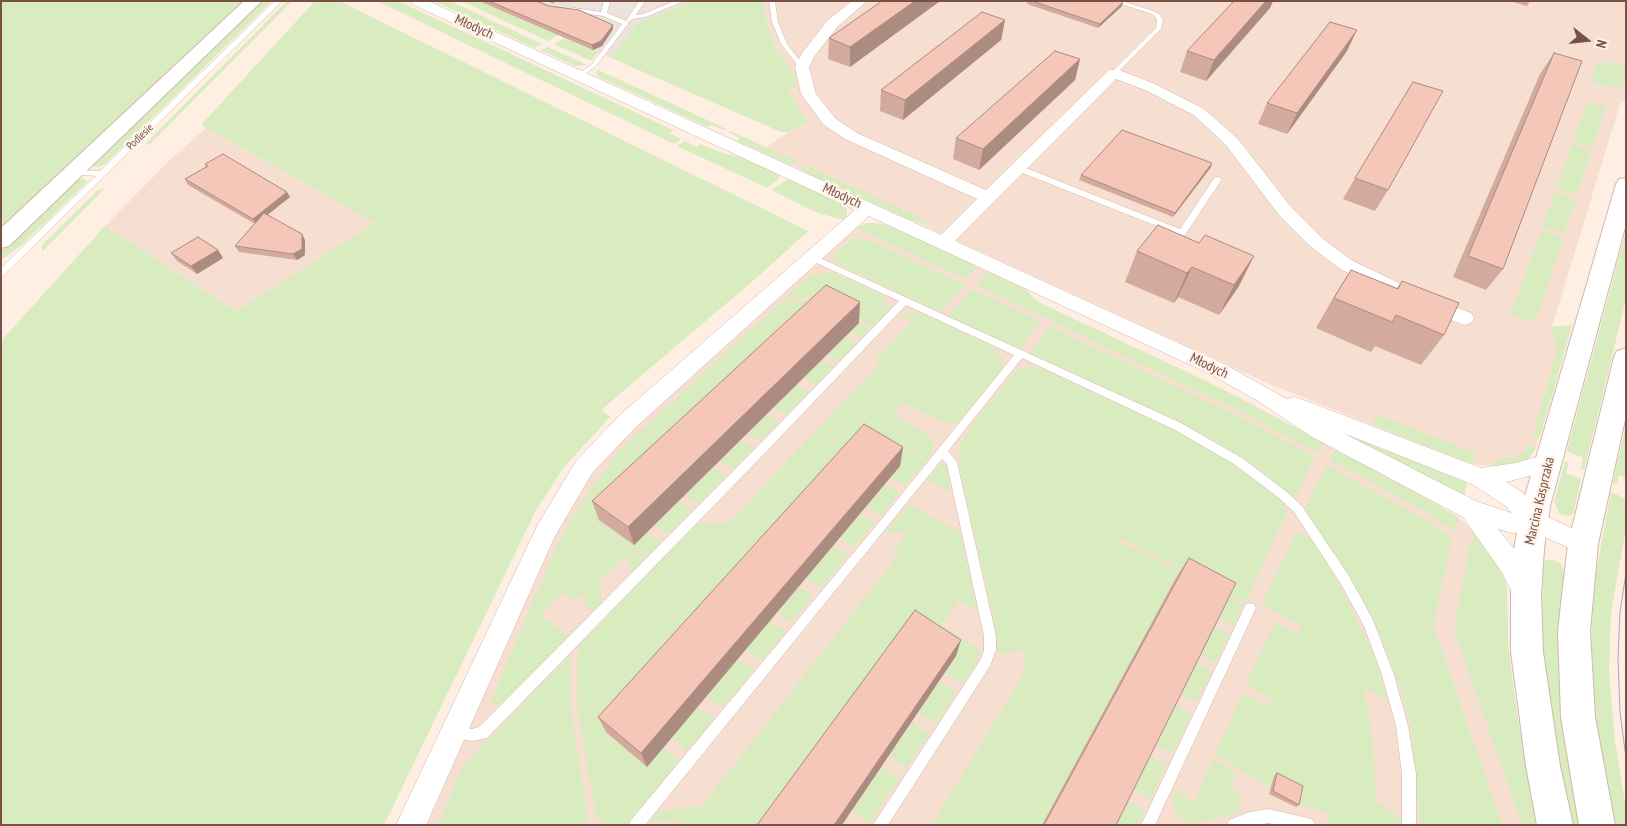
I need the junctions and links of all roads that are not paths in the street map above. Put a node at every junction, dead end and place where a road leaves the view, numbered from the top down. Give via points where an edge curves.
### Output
1 (254, 1) edge
2 (279, 1) edge
3 (417, 1) edge
4 (607, 1) edge
5 (642, 1) edge
6 (681, 1) edge
7 (772, 1) edge
8 (1115, 1) edge
9 (858, 3) dead end
10 (559, 8) edge
11 (604, 14) junction
12 (632, 17) junction
13 (626, 23) junction
14 (802, 67) junction
15 (1114, 73) junction
16 (580, 75) junction
17 (1018, 168) junction
18 (74, 172) junction
19 (102, 174) junction
20 (1218, 179) dead end
21 (1626, 184) edge
22 (989, 198) junction
23 (868, 208) junction
24 (1, 241) edge
25 (943, 243) junction
26 (811, 257) junction
27 (1, 273) edge
28 (904, 302) junction
29 (1464, 318) dead end
30 (1020, 354) junction
31 (1626, 356) edge
32 (1265, 395) junction
33 (942, 452) junction
34 (1548, 463) junction
35 (1480, 477) junction
36 (1471, 510) junction
37 (1533, 521) junction
38 (1583, 544) junction
39 (1526, 594) junction
40 (1250, 608) dead end
41 (453, 732) junction
42 (411, 825) edge
43 (636, 825) edge
44 (880, 825) edge
45 (1148, 825) edge
46 (1234, 825) edge
47 (1308, 825) edge
48 (1409, 825) edge
49 (1555, 825) edge
50 (1596, 825) edge

1 - 18 street, Podlesie
2 - 19 lane, Podlesie
3 - 16 street, Młodych
4 - 11 lane
5 - 12 lane
6 - 12 lane via 644,16
7 - 14 lane via 775,22 784,44
8 - 15 lane via 1151,12 1160,20 1159,28
9 - 14 street via 823,34
10 - 11 lane
11 - 13 lane
12 - 13 lane
13 - 16 lane via 594,65
14 - 22 street via 809,94 830,122 850,136
15 - 17 street
15 - 29 street via 1199,112 1232,142 1285,211 1317,243 1345,264 1379,283
16 - 23 street, Młodych
17 - 20 lane via 1182,233
17 - 22 street
18 - 19 lane
18 - 24 street, Podlesie
19 - 27 lane, Podlesie
21 - 34 street, Marcina Kasprzaka
22 - 25 street
23 - 25 street, Młodych
23 - 26 street
25 - 32 street, Młodych via 1210,366
26 - 28 lane
26 - 41 street via 628,421 584,467 545,533
28 - 30 lane
28 - 41 lane via 482,732 472,735
30 - 33 lane
30 - 48 lane via 1206,442 1267,481 1298,509 1345,580 1369,624 1388,675 1402,726 1409,774
31 - 38 street
32 - 35 street, Młodych via 1322,414
32 - 36 street, Młodych via 1320,431
33 - 43 lane
33 - 44 lane via 952,462 990,636 990,650 986,662
34 - 35 street
34 - 37 street, Marcina Kasprzaka
35 - 37 street, Młodych via 1515,500
36 - 37 street, Młodych via 1512,523
36 - 39 street, Młodych via 1510,563
37 - 38 street, Młodych
37 - 39 street, Marcina Kasprzaka
38 - 50 street via 1576,604 1575,656 1580,726
39 - 49 street, Marcina Kasprzaka via 1530,680
40 - 45 lane
41 - 42 street
46 - 47 lane via 1268,816

